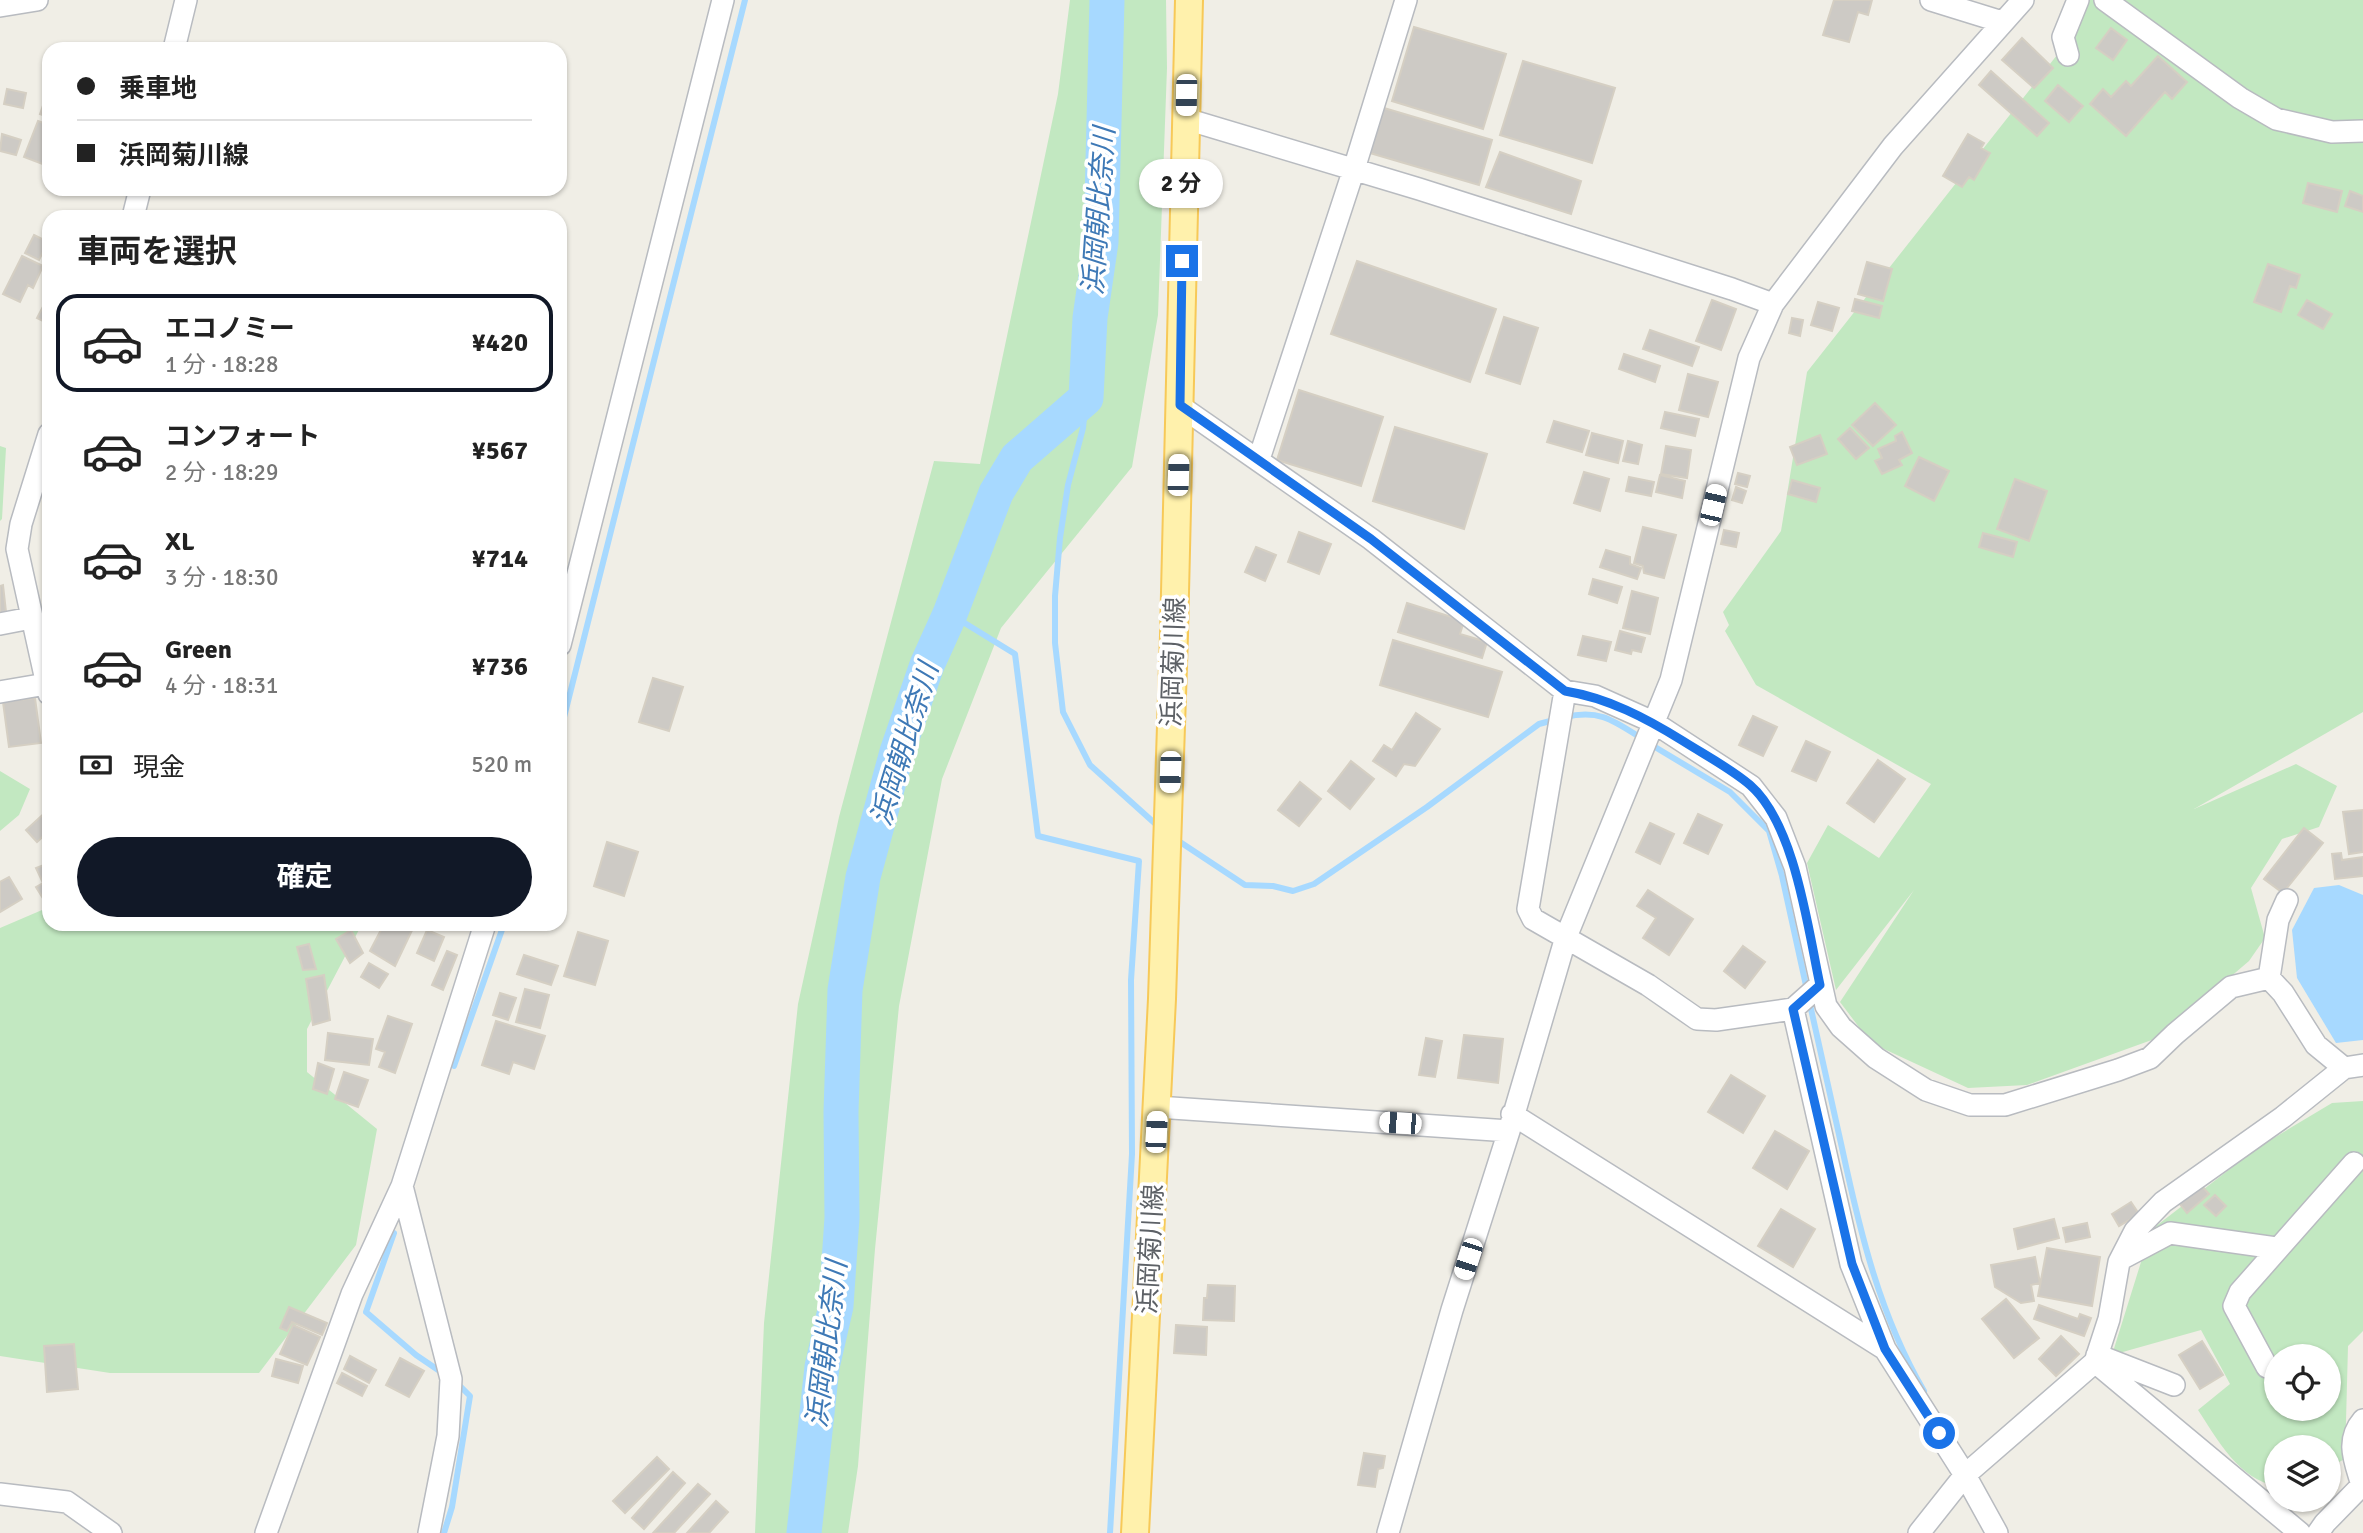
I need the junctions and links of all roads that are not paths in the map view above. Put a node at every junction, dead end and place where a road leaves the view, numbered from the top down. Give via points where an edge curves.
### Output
1 (37, 0) edge
2 (186, 0) edge
3 (723, 0) edge
4 (1189, 0) edge
5 (1406, 0) edge
6 (1931, 0) edge
7 (2023, 0) edge
8 (2078, 0) edge
9 (2105, 0) edge
10 (0, 6) edge
11 (2002, 22) junction
12 (176, 42) edge
13 (2068, 55) dead end
14 (1186, 119) junction
15 (2363, 131) edge
16 (1354, 169) junction
17 (1773, 304) junction
18 (1180, 405) junction
19 (42, 456) edge
20 (1259, 459) junction
21 (567, 617) edge
22 (31, 618) junction
23 (0, 624) edge
24 (42, 667) edge
25 (42, 689) edge
26 (1565, 691) junction
27 (0, 692) edge
28 (1653, 723) junction
29 (2287, 900) dead end
30 (483, 931) edge
31 (1566, 937) junction
32 (2269, 978) junction
33 (1820, 985) junction
34 (1793, 1009) junction
35 (2353, 1066) edge
36 (1157, 1107) junction
37 (1510, 1122) junction
38 (2354, 1163) dead end
39 (402, 1186) junction
40 (2276, 1248) junction
41 (2121, 1259) junction
42 (1885, 1349) junction
43 (2096, 1359) junction
44 (2264, 1361) edge
45 (2174, 1384) dead end
46 (2363, 1420) edge
47 (1965, 1475) junction
48 (2362, 1485) edge
49 (0, 1494) edge
50 (111, 1533) edge
51 (266, 1533) edge
52 (429, 1533) edge
53 (1135, 1533) edge
54 (1388, 1533) edge
55 (1919, 1533) edge
56 (1997, 1533) edge
57 (2300, 1533) edge
58 (2318, 1533) edge

1 - 10 street
2 - 12 street
3 - 21 street
4 - 14 main road, 浜岡菊川線
5 - 16 street
6 - 11 street
7 - 11 street
8 - 13 street via 2063,37
9 - 15 street via 2276,119 2332,132
11 - 17 street via 1893,146
14 - 16 street
14 - 18 main road, 浜岡菊川線
16 - 17 street
16 - 20 street
17 - 28 street via 1749,358 1671,680
18 - 20 street
18 - 36 main road, 浜岡菊川線
19 - 22 street via 17,549
20 - 26 street via 1371,539
22 - 23 street
22 - 24 street
25 - 27 street
26 - 28 street via 1595,696
26 - 31 street via 1528,908 1533,919
28 - 31 street
28 - 33 street via 1751,786 1776,818 1795,867
29 - 32 street via 2278,920
30 - 39 street
31 - 34 street via 1697,1019
31 - 37 street
32 - 33 street via 2231,987 2150,1058 2005,1105 1970,1105 1926,1090 1876,1058 1841,1027 1826,1006
32 - 35 street via 2316,1045
33 - 34 street
34 - 42 street via 1852,1264
35 - 41 street via 2163,1202 2135,1231
36 - 37 street
36 - 53 main road, 浜岡菊川線
37 - 42 street
37 - 54 street
38 - 40 street
39 - 51 street via 352,1294
39 - 52 street via 451,1378 448,1436
40 - 41 street via 2170,1233
40 - 44 street via 2234,1306
41 - 43 street
42 - 47 street
43 - 45 street
43 - 47 street
43 - 57 street
46 - 48 street via 2351,1443
47 - 55 street
47 - 56 street
48 - 58 street
49 - 50 street via 67,1502

